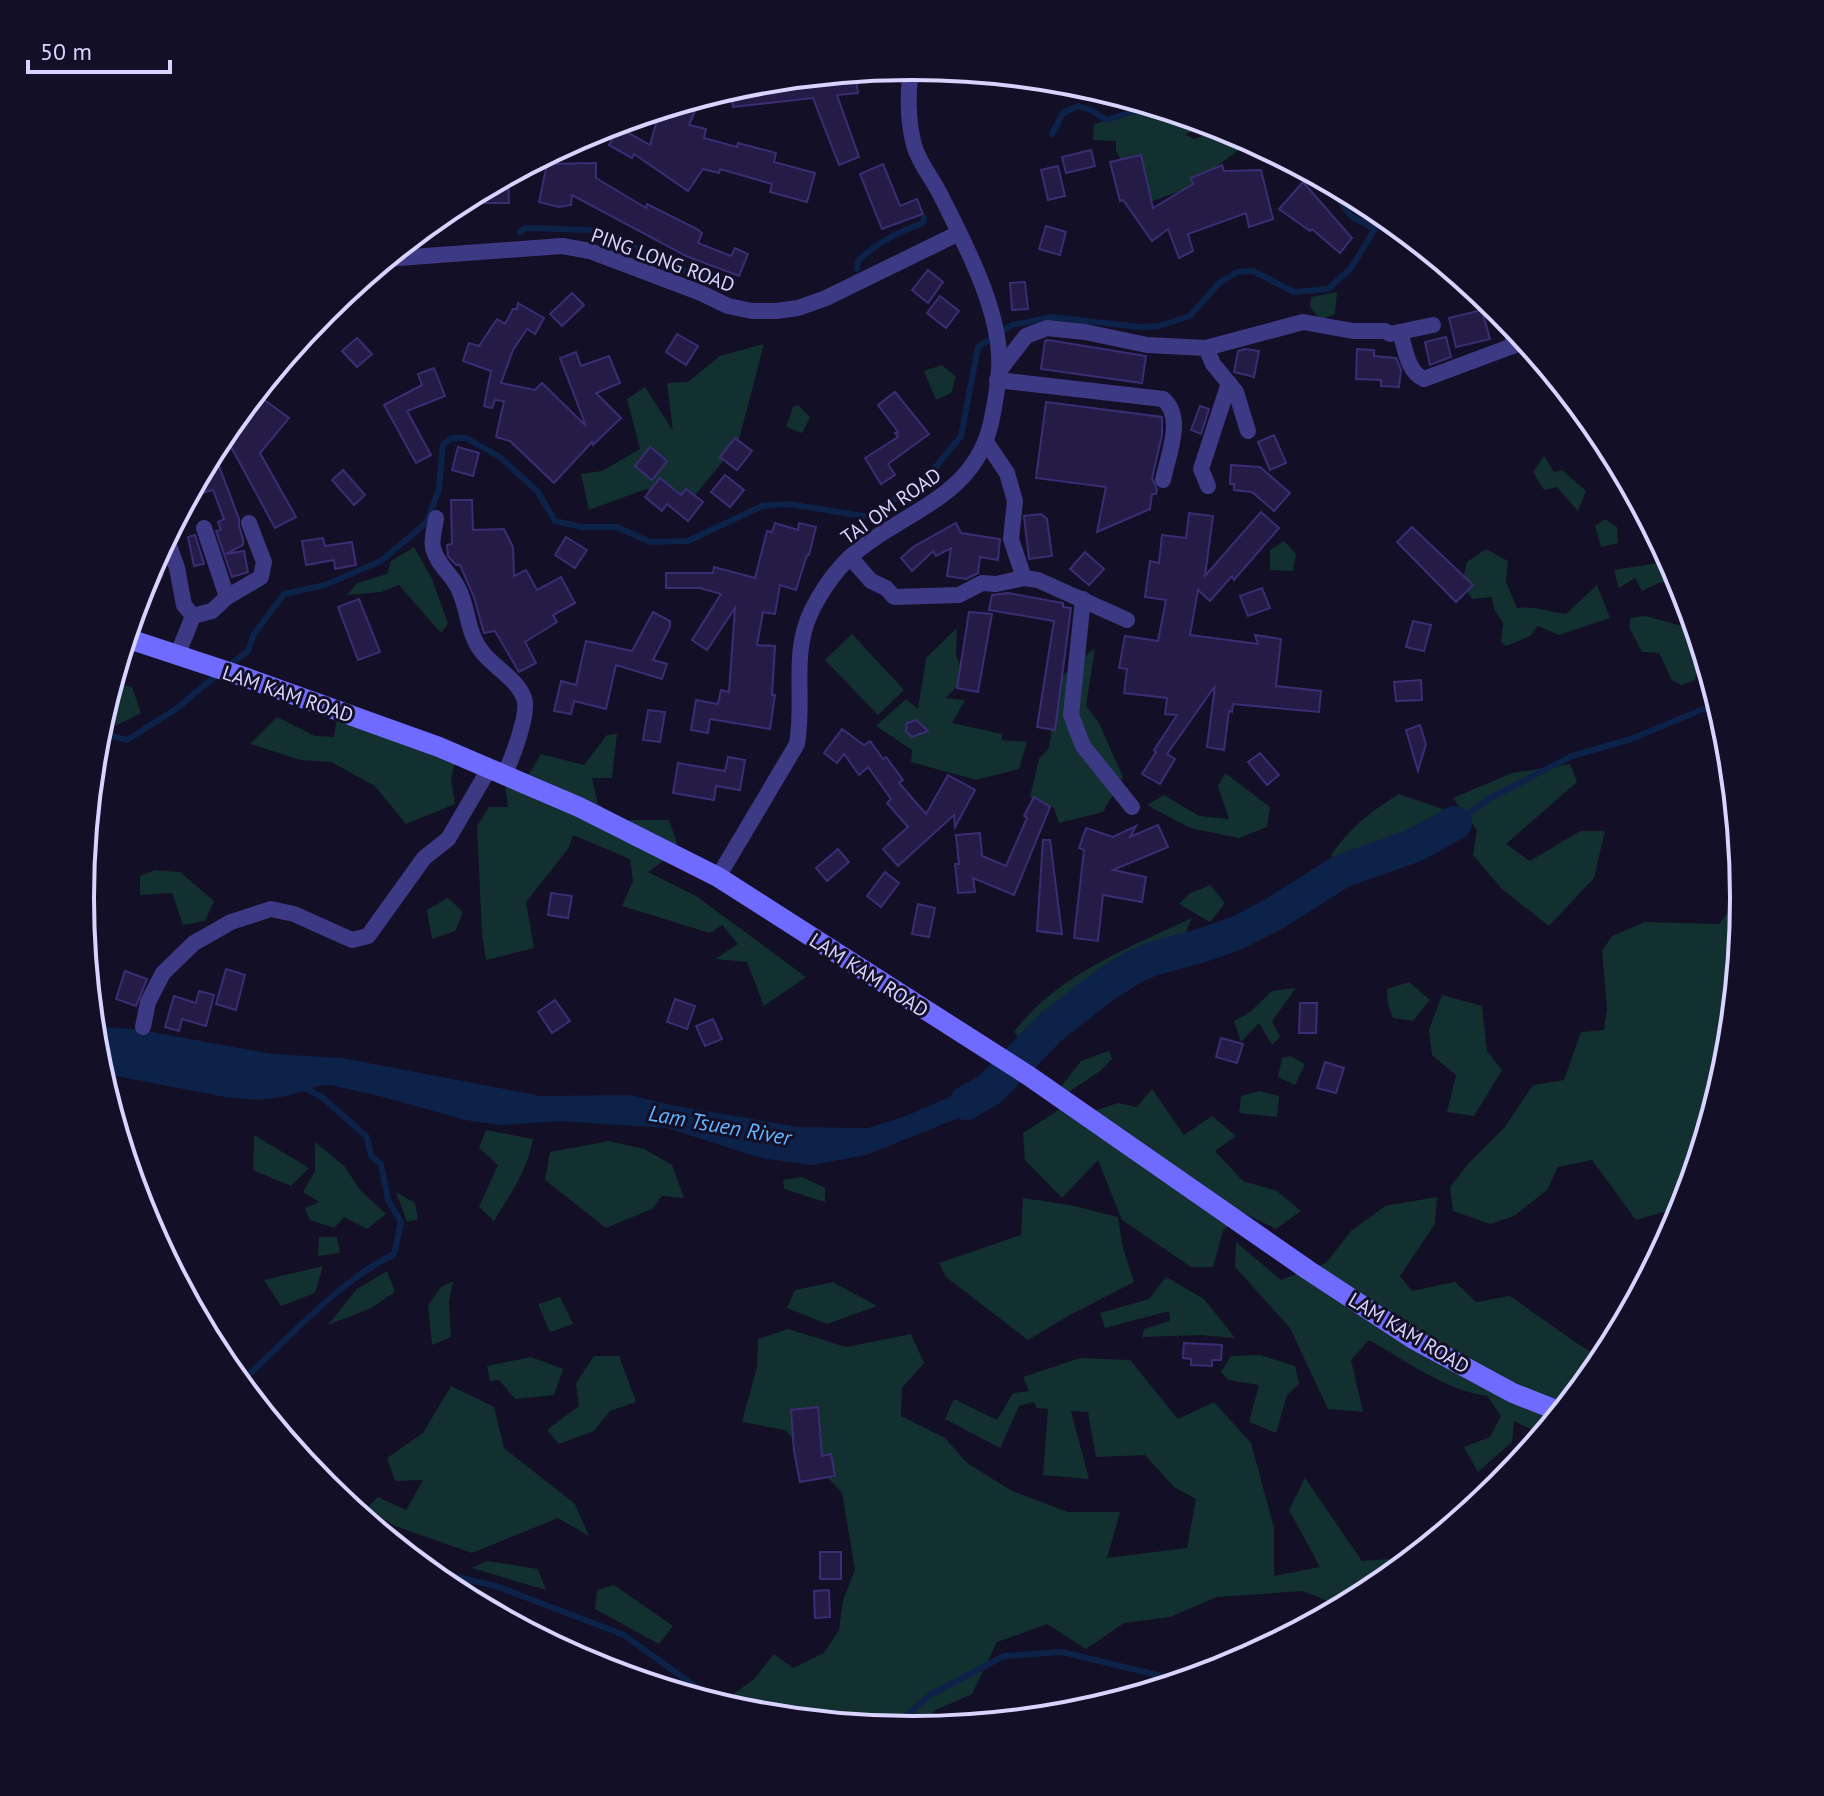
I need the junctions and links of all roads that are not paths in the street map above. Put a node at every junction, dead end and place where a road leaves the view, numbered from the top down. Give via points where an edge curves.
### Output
1 (910, 80) edge
2 (959, 233) junction
3 (404, 258) edge
4 (1433, 325) dead end
5 (1400, 332) junction
6 (1514, 345) edge
7 (1206, 348) junction
8 (998, 376) junction
9 (1229, 383) junction
10 (1248, 431) dead end
11 (986, 442) junction
12 (1163, 480) dead end
13 (1208, 486) dead end
14 (436, 518) dead end
15 (249, 523) dead end
16 (204, 528) dead end
17 (171, 551) edge
18 (850, 557) junction
19 (1024, 578) junction
20 (227, 597) junction
21 (1083, 599) junction
22 (193, 616) junction
23 (1127, 620) dead end
24 (135, 641) edge
25 (177, 656) junction
26 (497, 772) junction
27 (1132, 807) dead end
28 (718, 877) junction
29 (143, 1027) dead end
30 (1551, 1408) edge

1 - 2 street, TAI OM ROAD via 907,104 914,145
2 - 3 street, PING LONG ROAD via 826,298 776,311 728,306 590,251 562,246
2 - 8 street, TAI OM ROAD via 992,313
4 - 5 street
5 - 6 street via 1411,368 1424,379
5 - 7 street via 1303,322
7 - 8 street via 1147,345 1047,328 1026,336
7 - 9 street
8 - 11 street, TAI OM ROAD
8 - 12 street via 1163,399 1176,418
9 - 10 street
9 - 13 street via 1201,469
11 - 18 street, TAI OM ROAD via 955,486
11 - 19 street via 1007,473 1015,501 1011,539
14 - 26 street via 433,549 458,587 469,630 524,698 512,758
15 - 20 street via 264,570 256,582
16 - 20 street
17 - 22 street via 184,605
18 - 19 street via 894,597 959,595 982,583
18 - 28 street, TAI OM ROAD via 818,599 798,652 797,744
19 - 21 street
20 - 22 street via 212,611
21 - 23 street
21 - 27 street via 1071,715 1083,746
22 - 25 street
24 - 25 main road, LAM KAM ROAD
25 - 26 main road, LAM KAM ROAD
26 - 28 main road, LAM KAM ROAD
26 - 29 street via 448,839 424,858 368,936 352,940 271,909 231,922 194,943 163,973
28 - 30 main road, LAM KAM ROAD via 1029,1076 1413,1339

